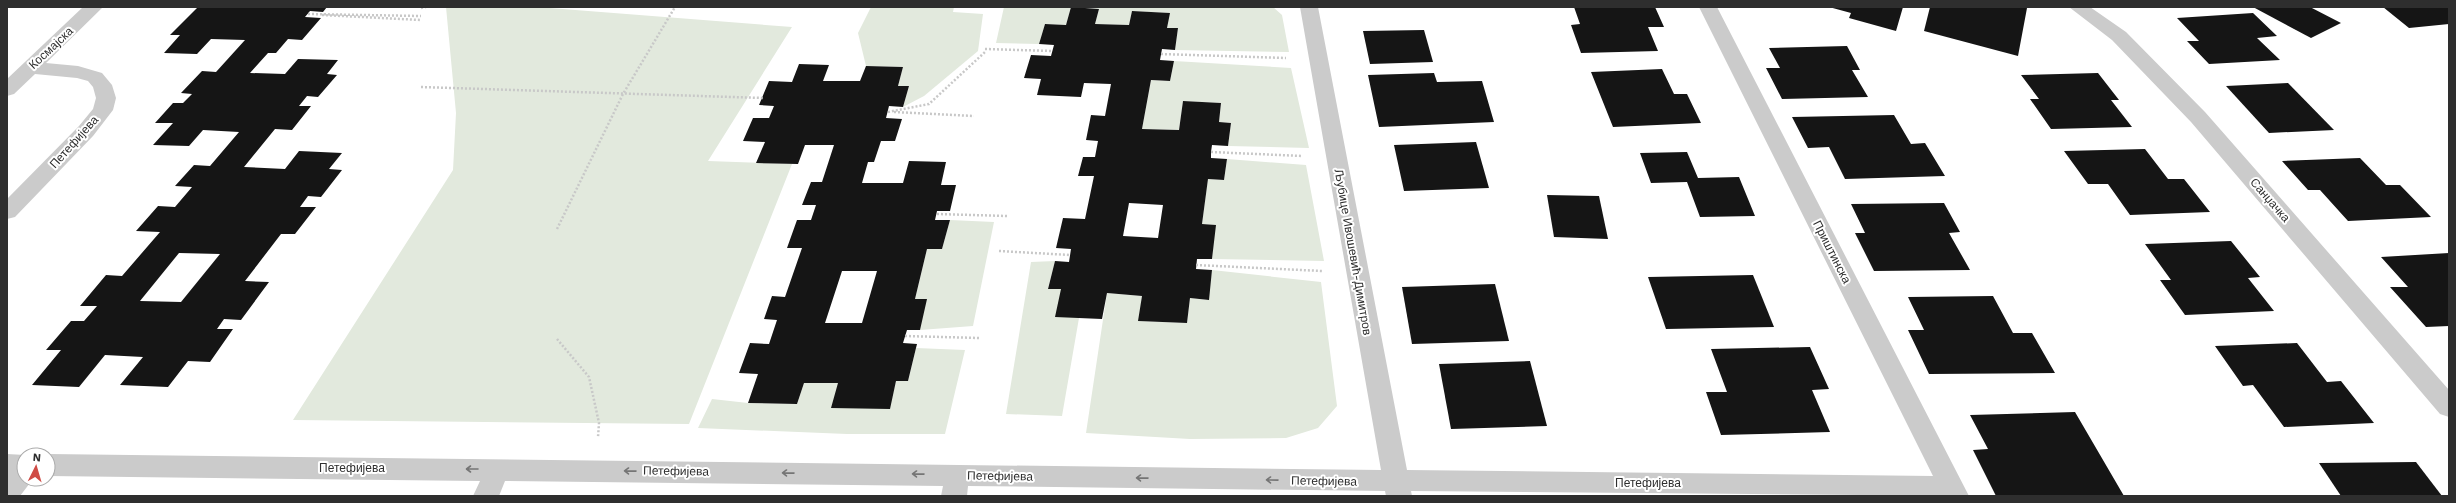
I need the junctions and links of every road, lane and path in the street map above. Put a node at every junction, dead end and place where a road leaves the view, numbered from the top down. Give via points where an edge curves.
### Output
1 (94, 7) edge
2 (426, 7) edge
3 (675, 7) edge
4 (1309, 7) edge
5 (1708, 7) edge
6 (2078, 7) edge
7 (421, 8) dead end
8 (421, 16) dead end
9 (421, 20) dead end
10 (1052, 51) dead end
11 (1161, 54) dead end
12 (1319, 59) junction
13 (30, 68) junction
14 (421, 87) dead end
15 (7, 90) edge
16 (623, 94) junction
17 (763, 98) dead end
18 (974, 116) dead end
19 (1212, 152) dead end
20 (1336, 158) junction
21 (7, 212) edge
22 (937, 214) dead end
23 (1007, 216) dead end
24 (556, 229) dead end
25 (999, 251) dead end
26 (1070, 255) dead end
27 (1196, 265) dead end
28 (1357, 272) junction
29 (905, 336) dead end
30 (979, 338) dead end
31 (556, 339) dead end
32 (2449, 406) edge
33 (56, 465) edge
34 (497, 470) junction
35 (594, 470) junction
36 (16, 482) edge
37 (956, 485) edge
38 (1397, 489) edge
39 (1954, 491) edge
40 (7, 493) edge
41 (486, 496) edge

1 - 13 street, Космајска
2 - 7 path
3 - 16 path
4 - 12 street, Љубице Ивошевић-Димитров
5 - 39 street, Приштинска
6 - 32 street, Санџачка via 2119,36 2198,117
8 - 9 path via 308,14
10 - 18 path via 985,50 929,104 888,112
11 - 12 path
12 - 20 street, Љубице Ивошевић-Димитров
13 - 15 street, Космајска
13 - 21 street, Петефијева via 78,72 95,77 102,85 106,98 103,110 86,131
14 - 16 path
16 - 17 path
16 - 24 path
19 - 20 path
20 - 28 street, Љубице Ивошевић-Димитров
22 - 23 path
25 - 26 path
27 - 28 path
28 - 38 street, Љубице Ивошевић-Димитров
29 - 30 path
31 - 35 path via 589,377 599,423
34 -> 33 street, Петефијева
34 - 35 street, Петефијева
34 - 41 street
37 -> 35 street, Петефијева
36 - 40 street
38 -> 37 street, Петефијева
38 - 39 street, Петефијева

